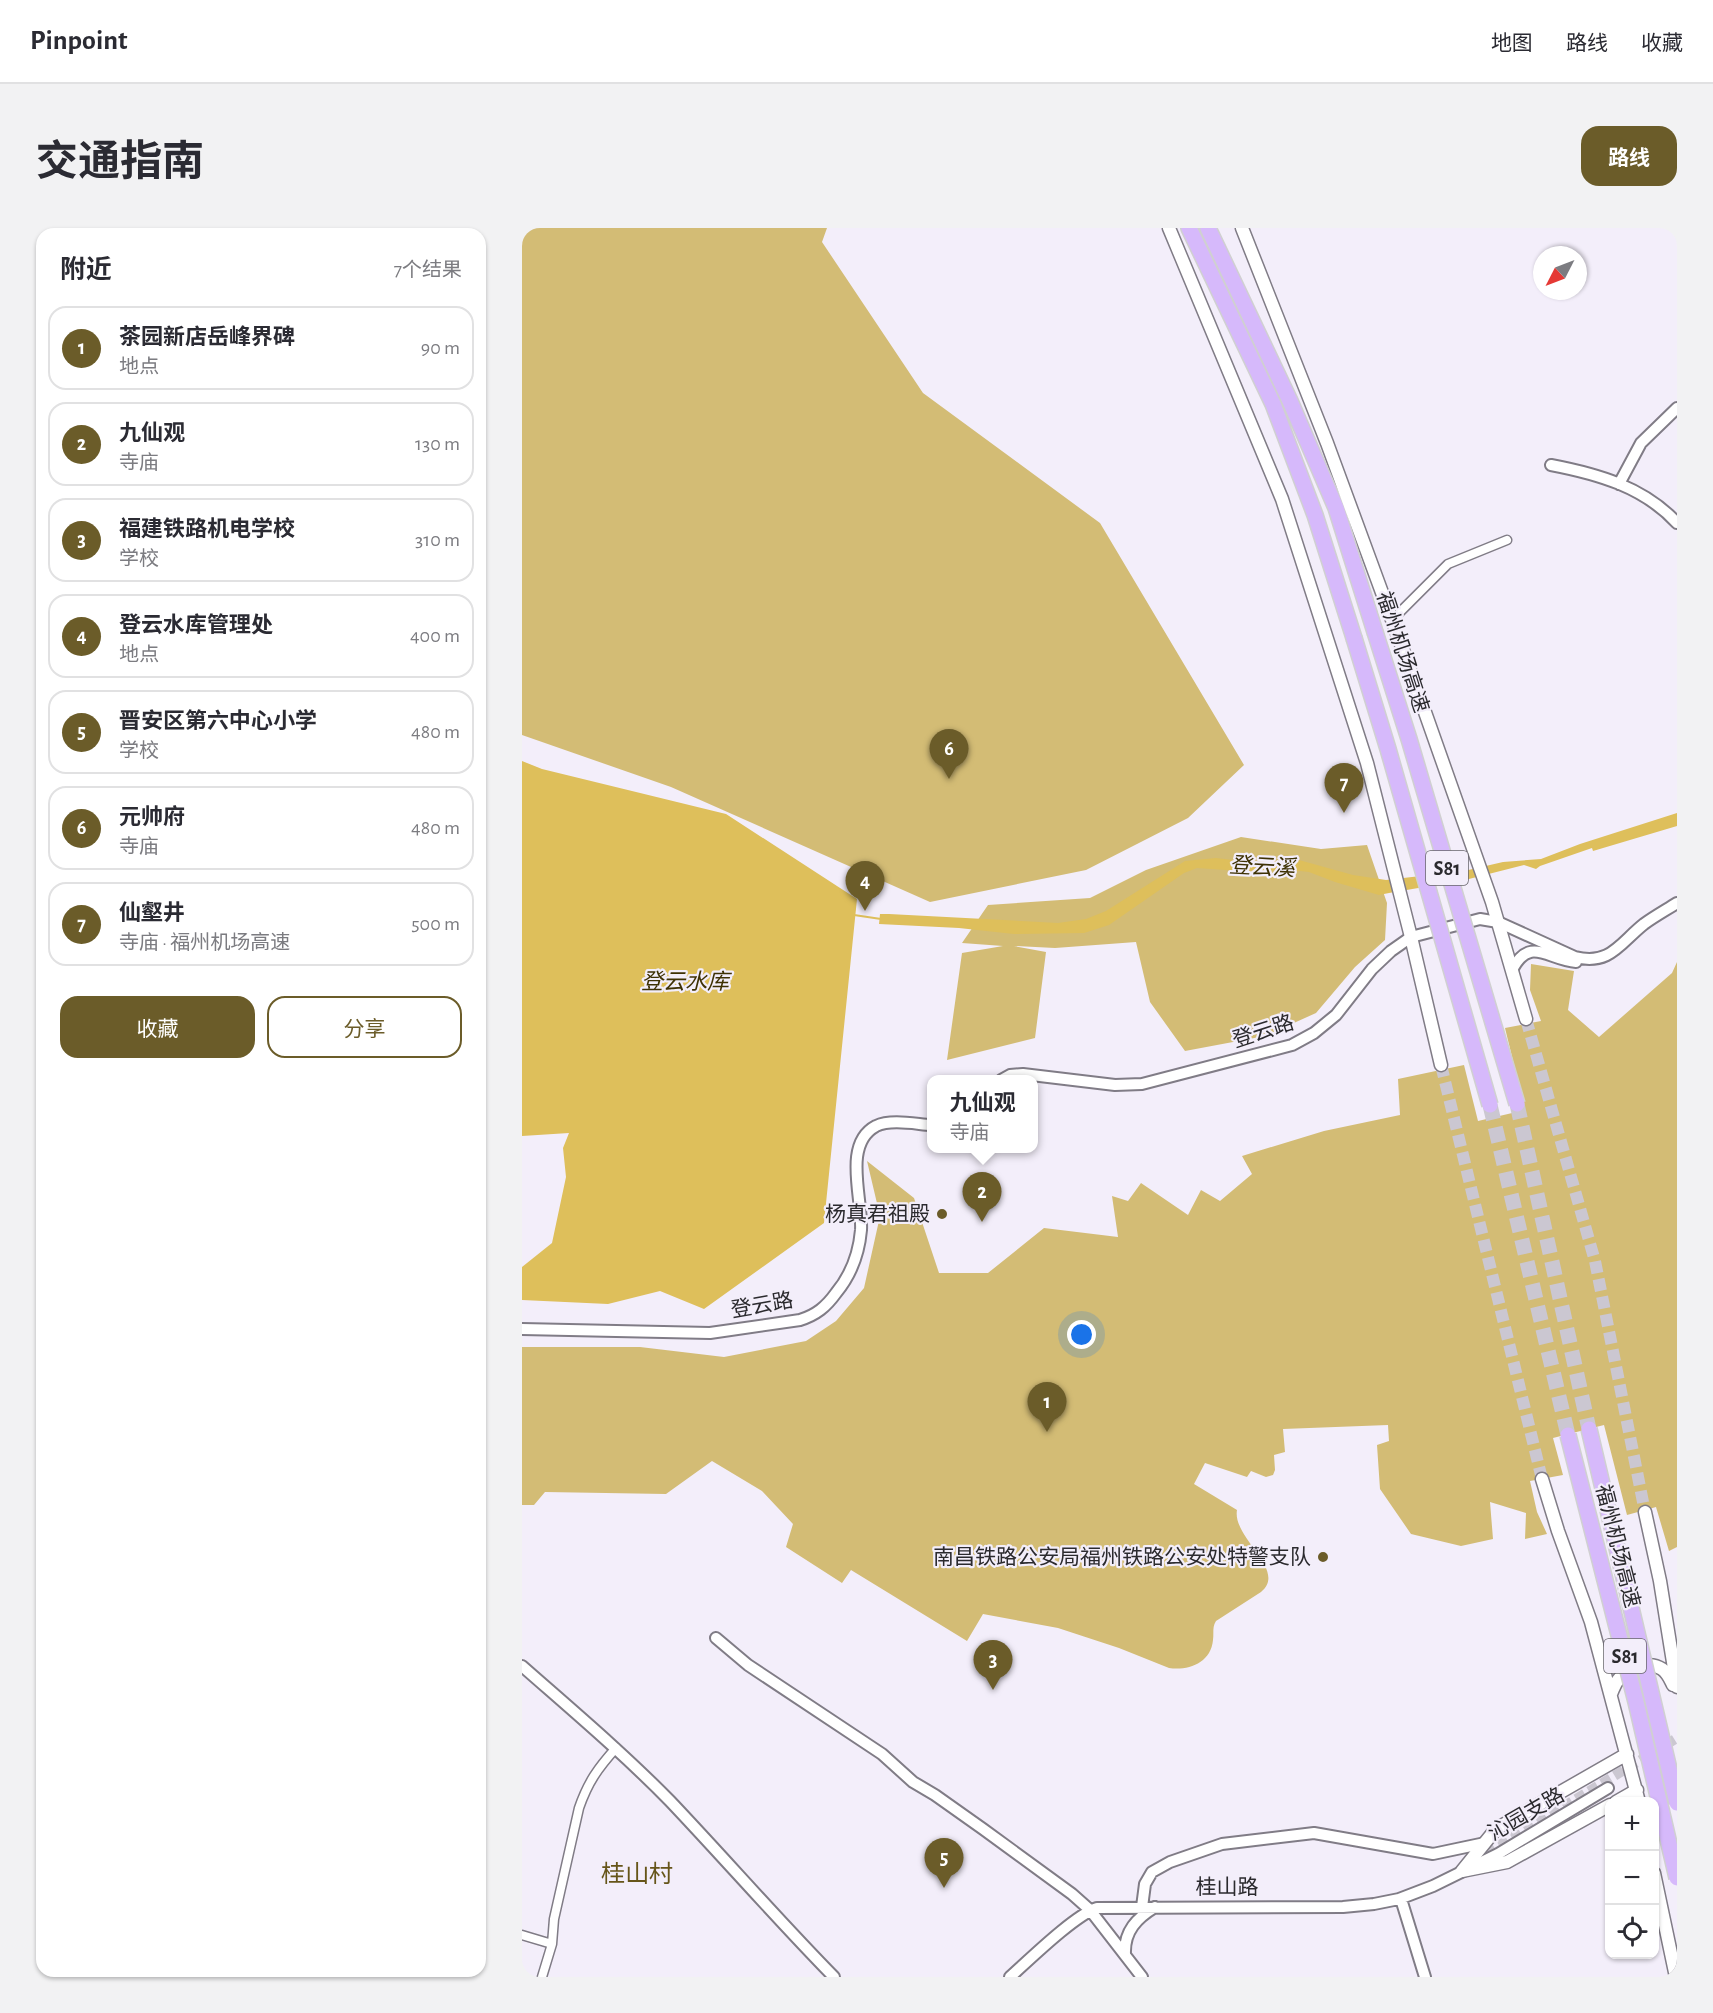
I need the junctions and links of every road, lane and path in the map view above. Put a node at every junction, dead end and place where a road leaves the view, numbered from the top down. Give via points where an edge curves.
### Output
1 (1169, 228) edge
2 (1183, 228) edge
3 (1189, 228) edge
4 (1210, 228) edge
5 (1242, 228) edge
6 (1207, 267) junction
7 (1677, 408) edge
8 (1551, 465) dead end
9 (1619, 483) junction
10 (1677, 524) edge
11 (1507, 540) dead end
12 (1392, 620) junction
13 (1677, 903) edge
14 (1498, 922) junction
15 (1411, 937) junction
16 (1588, 961) junction
17 (1576, 962) junction
18 (1512, 969) junction
19 (1526, 1019) tunnel mouth
20 (1441, 1065) tunnel mouth
21 (1010, 1075) edge
22 (1031, 1075) edge
23 (1038, 1076) edge
24 (1517, 1104) tunnel mouth
25 (1490, 1105) tunnel mouth
26 (927, 1125) edge
27 (522, 1329) edge
28 (1589, 1429) tunnel mouth
29 (1568, 1435) tunnel mouth
30 (1542, 1479) tunnel mouth
31 (1645, 1512) tunnel mouth
32 (716, 1638) dead end
33 (522, 1666) edge
34 (1677, 1687) edge
35 (1611, 1694) junction
36 (1677, 1695) edge
37 (616, 1748) junction
38 (1627, 1754) junction
39 (1608, 1788) dead end
40 (1638, 1796) edge
41 (1677, 1803) edge
42 (1605, 1808) edge
43 (1485, 1843) junction
44 (1462, 1871) junction
45 (1677, 1878) edge
46 (1659, 1897) edge
47 (1401, 1899) junction
48 (1142, 1906) junction
49 (1157, 1906) junction
50 (1090, 1910) junction
51 (522, 1935) edge
52 (552, 1944) junction
53 (1125, 1954) junction
54 (542, 1977) edge
55 (834, 1977) edge
56 (1010, 1977) edge
57 (1142, 1977) edge
58 (1425, 1977) edge
59 (1676, 1977) edge

1 - 15 main road via 1282,499 1367,763
2 - 6 highway
3 - 6 highway, 福州机场高速 / S81
4 - 24 highway, 福州机场高速 / S81, bridge via 1336,508 1413,751
5 - 12 main road
6 - 25 highway, 福州机场高速 / S81, bridge via 1273,404 1315,515 1388,749
7 - 9 street via 1641,443
8 - 9 street
9 - 10 street via 1647,498
11 - 12 street via 1448,564
12 - 14 main road
13 - 16 street via 1642,925 1610,954
14 - 15 street, 登云路 via 1480,919
14 - 16 street, 登云路
14 - 17 street via 1518,936
14 - 18 main road
15 - 20 main road
15 - 23 street, 登云路 via 1372,969 1336,1015 1292,1045 1142,1084 1115,1085
16 - 17 street
17 - 18 street via 1530,951
18 - 19 main road
21 - 22 street, 登云路
26 - 27 street, 登云路 via 883,1124 862,1138 857,1158 861,1227 857,1252 842,1286 828,1304 811,1316 710,1333
28 - 41 highway, 福州机场高速 / S81, bridge
29 - 45 highway, 福州机场高速 / S81, bridge
30 - 35 main road
31 - 34 main road
32 - 50 street via 748,1665 882,1754 913,1782 983,1828
33 - 37 street
35 - 36 main road via 1624,1674 1651,1665 1668,1675
35 - 38 main road
37 - 52 street via 596,1770 579,1808
37 - 55 street
38 - 40 main road
38 - 43 main road via 1496,1829
39 - 44 street, 沁园支路 via 1498,1854
42 - 44 main road via 1507,1862
43 - 44 main road
43 - 48 street via 1433,1854 1314,1833 1222,1844 1152,1872 1145,1884
44 - 47 street, 桂山路
46 - 59 main road
47 - 49 street, 桂山路 via 1343,1907
47 - 58 street
48 - 49 street, 桂山路
48 - 50 street, 桂山路
49 - 53 street via 1130,1928
50 - 53 street
50 - 56 street
51 - 52 street
52 - 54 street
53 - 57 street

